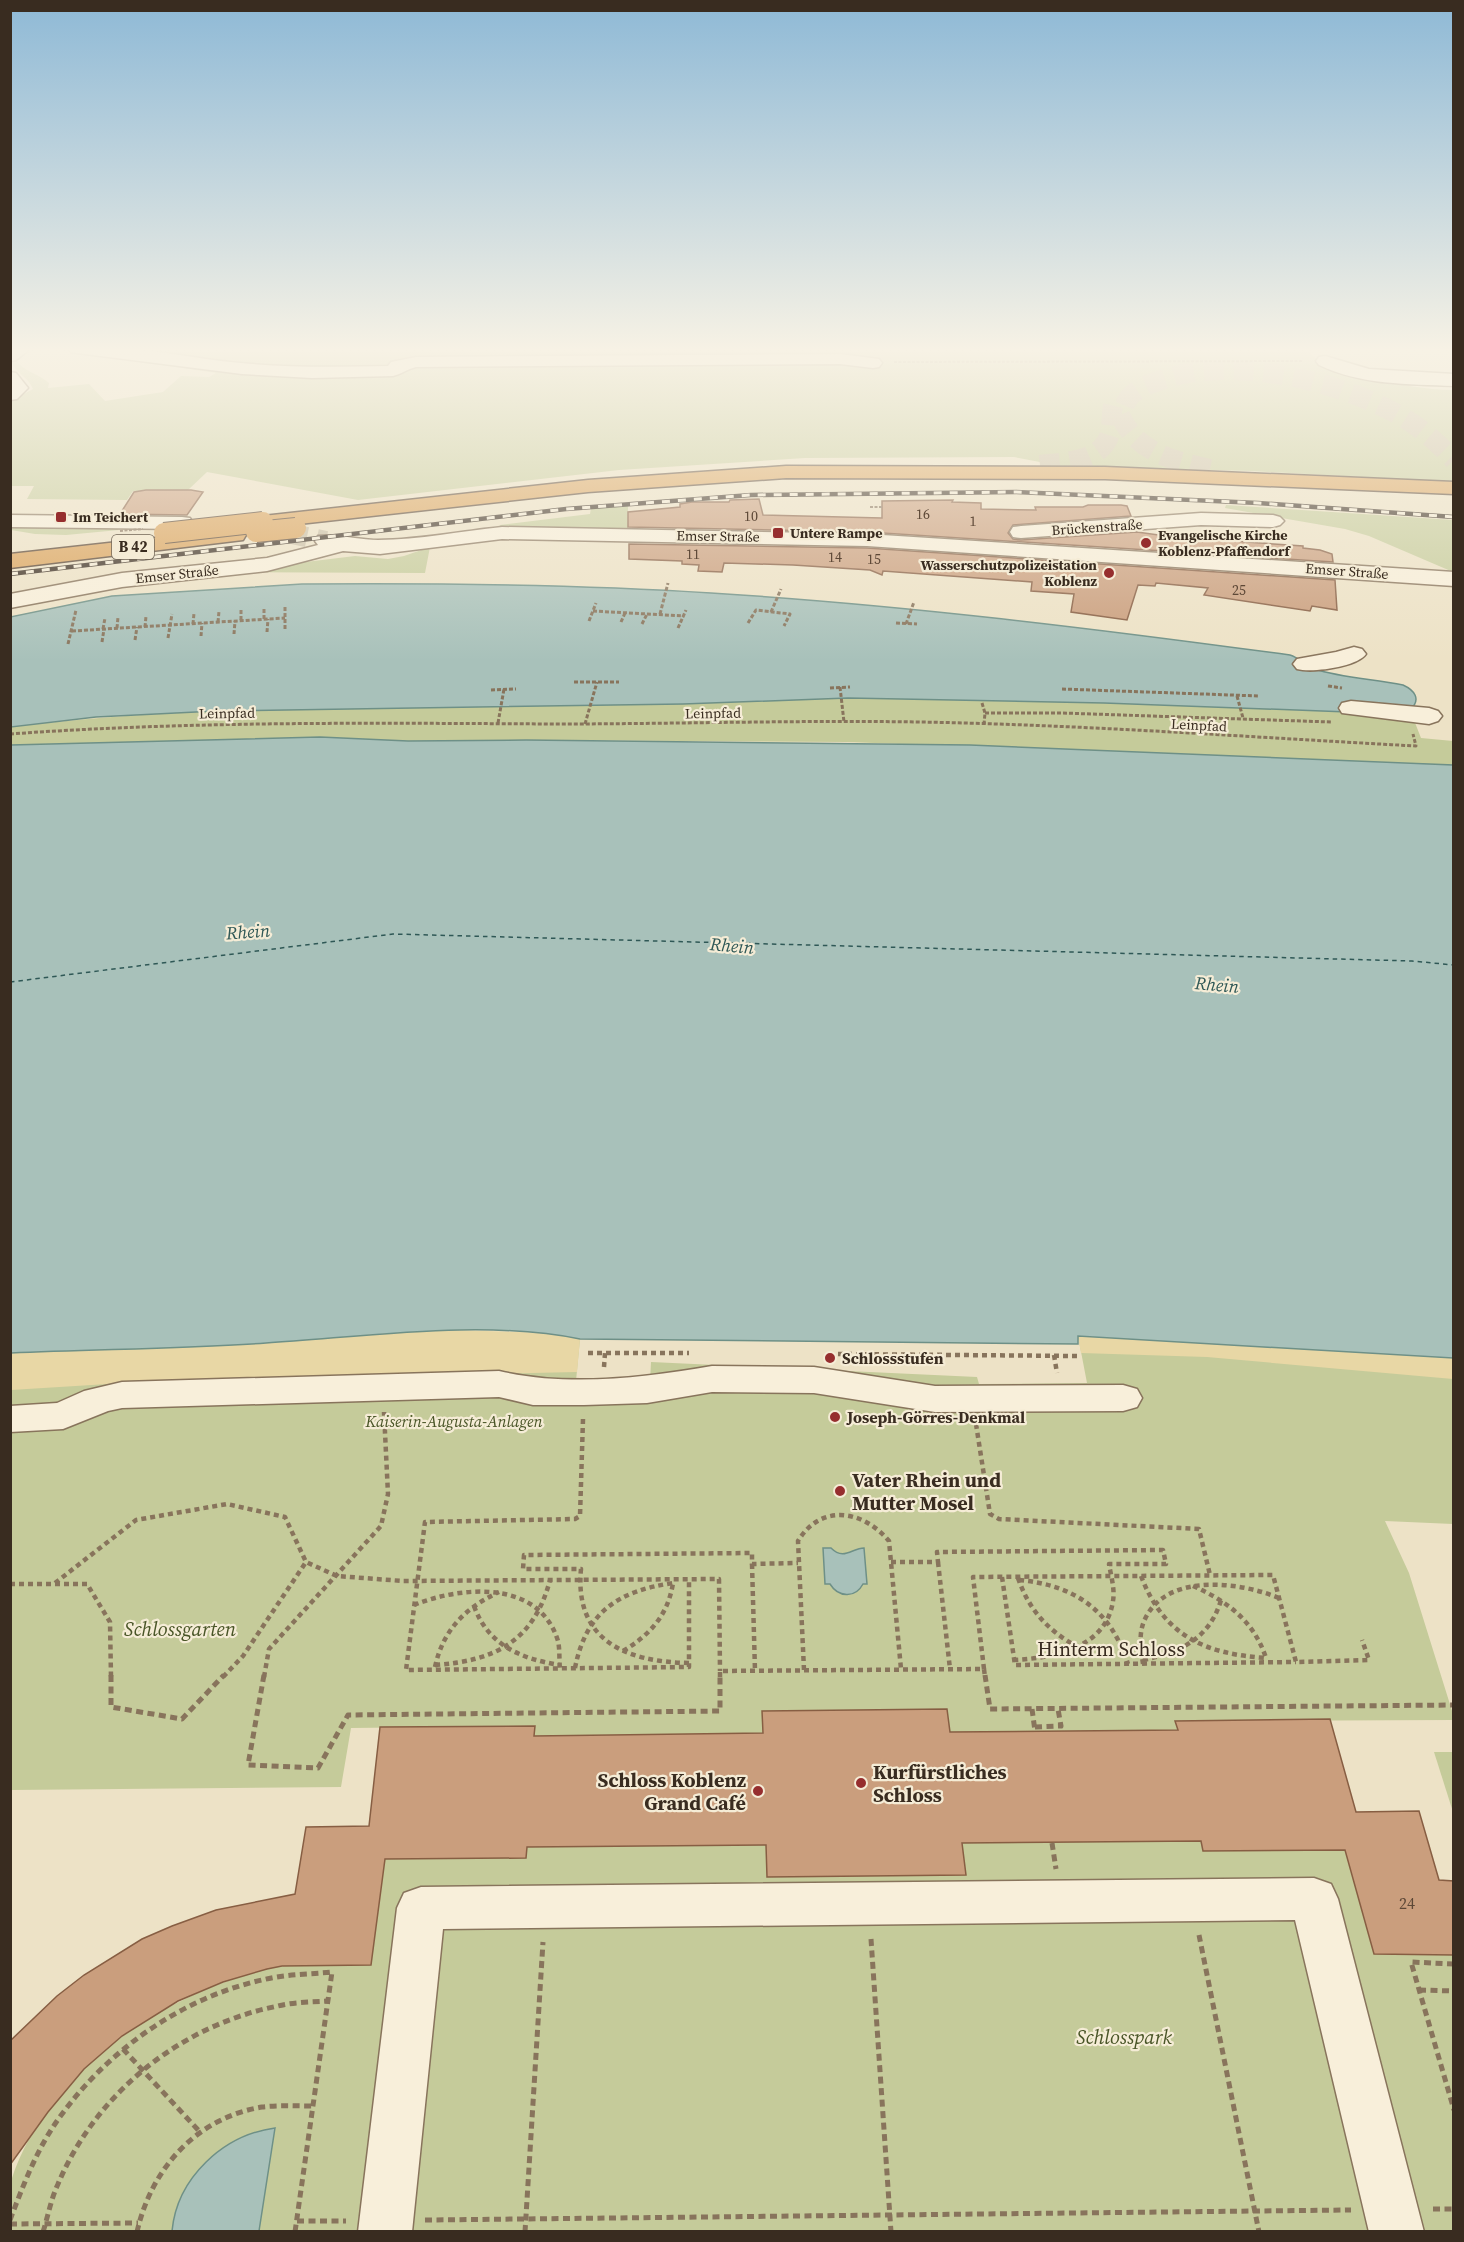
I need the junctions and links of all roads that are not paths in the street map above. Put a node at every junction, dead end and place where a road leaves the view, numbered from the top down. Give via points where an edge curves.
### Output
1 (1040, 465) tunnel mouth
2 (1210, 469) tunnel mouth
3 (942, 471) junction
4 (1271, 478) junction
5 (646, 488) junction
6 (1454, 488) edge
7 (1454, 493) edge
8 (1454, 501) edge
9 (10, 520) edge
10 (1273, 521) dead end
11 (260, 527) junction
12 (173, 528) junction
13 (1002, 548) junction
14 (10, 550) edge
15 (10, 561) edge
16 (1454, 579) edge
17 (10, 601) edge
18 (1354, 654) dead end
19 (1305, 663) dead end
20 (1343, 715) road end
21 (1421, 725) road end
22 (1123, 1398) dead end
23 (10, 1419) edge
24 (1394, 2221) edge
25 (386, 2226) edge

1 - 3 highway
2 - 4 highway
3 - 4 highway, B 42
3 - 11 highway, B 42 via 797,471 682,477
4 - 6 highway, B 42
5 - 7 highway, B 42 via 795,477 966,476 1200,481
5 - 8 highway via 1022,482 1252,489
5 - 11 highway, B 42, bridge via 296,528
9 - 12 street
10 - 13 street, Brückenstraße via 1201,519 1022,532 1005,537
11 - 12 highway, B 42, bridge
11 - 15 highway, B 42
12 - 14 highway, B 42
13 - 16 street, Emser Straße
13 - 17 street, Emser Straße via 809,538 502,533 380,547 334,542 319,554 202,574 136,578
18 - 19 street via 1341,660
20 - 21 street
22 - 23 street via 935,1399 814,1380 712,1379 647,1390 584,1392 533,1392 499,1384 122,1395 98,1400 63,1416
24 - 25 street via 1314,1899 422,1908

